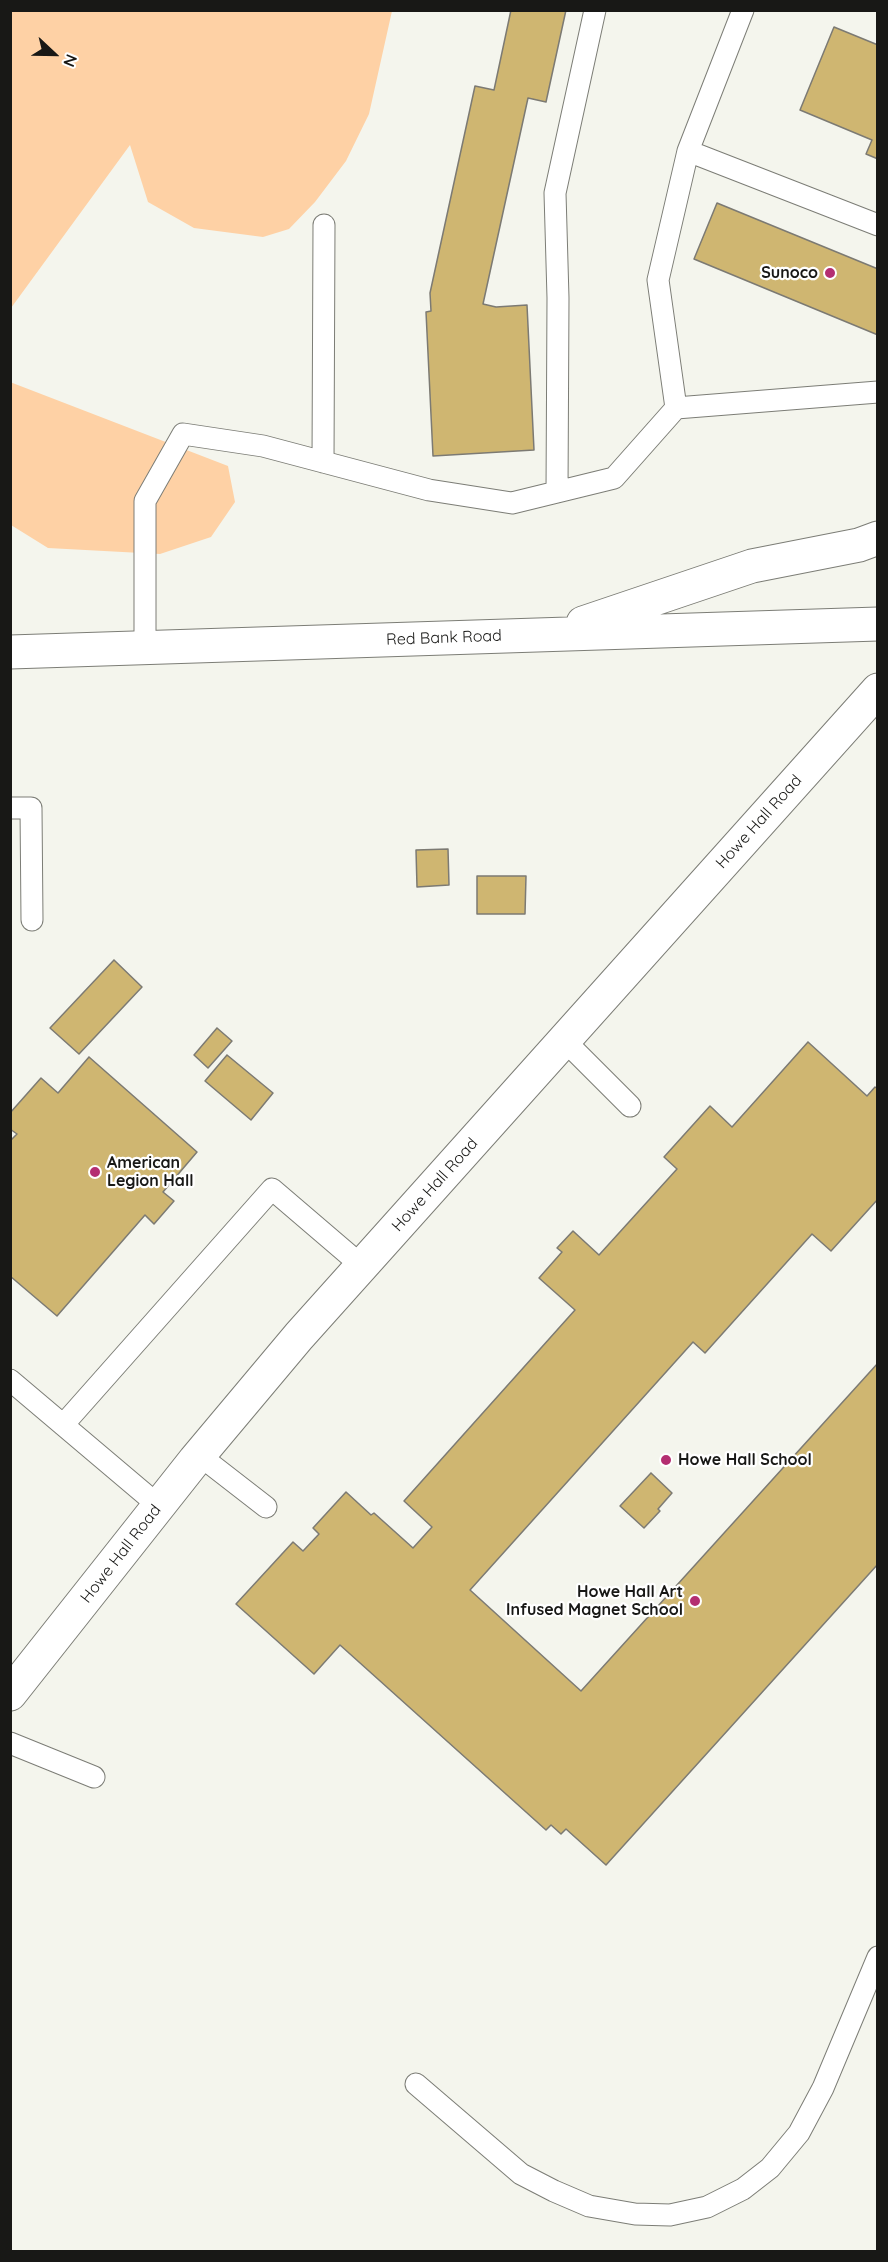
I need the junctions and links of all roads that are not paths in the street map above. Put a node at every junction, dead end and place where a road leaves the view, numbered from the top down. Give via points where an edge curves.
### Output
1 (595, 10) edge
2 (743, 10) edge
3 (688, 151) junction
4 (324, 225) dead end
5 (878, 225) edge
6 (878, 392) edge
7 (676, 408) junction
8 (322, 462) junction
9 (557, 492) junction
10 (878, 538) edge
11 (878, 624) edge
12 (549, 634) junction
13 (145, 647) junction
14 (14, 658) edge
15 (878, 690) edge
16 (10, 808) edge
17 (32, 920) dead end
18 (565, 1041) junction
19 (630, 1106) dead end
20 (362, 1266) junction
21 (10, 1380) edge
22 (63, 1425) junction
23 (199, 1455) junction
24 (159, 1506) junction
25 (266, 1507) dead end
26 (10, 1694) edge
27 (10, 1743) edge
28 (94, 1777) dead end
29 (878, 1957) edge
30 (416, 2084) dead end

1 - 9 lane via 555,193
2 - 3 lane
3 - 5 lane
3 - 7 lane via 658,280
4 - 8 lane
6 - 7 lane
7 - 9 lane via 614,478
8 - 9 lane via 429,490 512,503
8 - 13 lane via 263,446 183,434 145,501
10 - 12 street via 752,566
11 - 12 street, Red Bank Road
12 - 13 street, Red Bank Road
13 - 14 street, Red Bank Road
15 - 18 street, Howe Hall Road
16 - 17 lane via 31,808
18 - 19 lane
18 - 20 street, Howe Hall Road
20 - 22 lane via 272,1190
20 - 23 street, Howe Hall Road
21 - 22 lane
22 - 24 lane
23 - 24 street, Howe Hall Road
23 - 25 lane
24 - 26 street, Howe Hall Road
27 - 28 lane
29 - 30 lane via 800,2133 770,2168 743,2189 707,2207 670,2215 635,2214 589,2206 562,2195 521,2174

